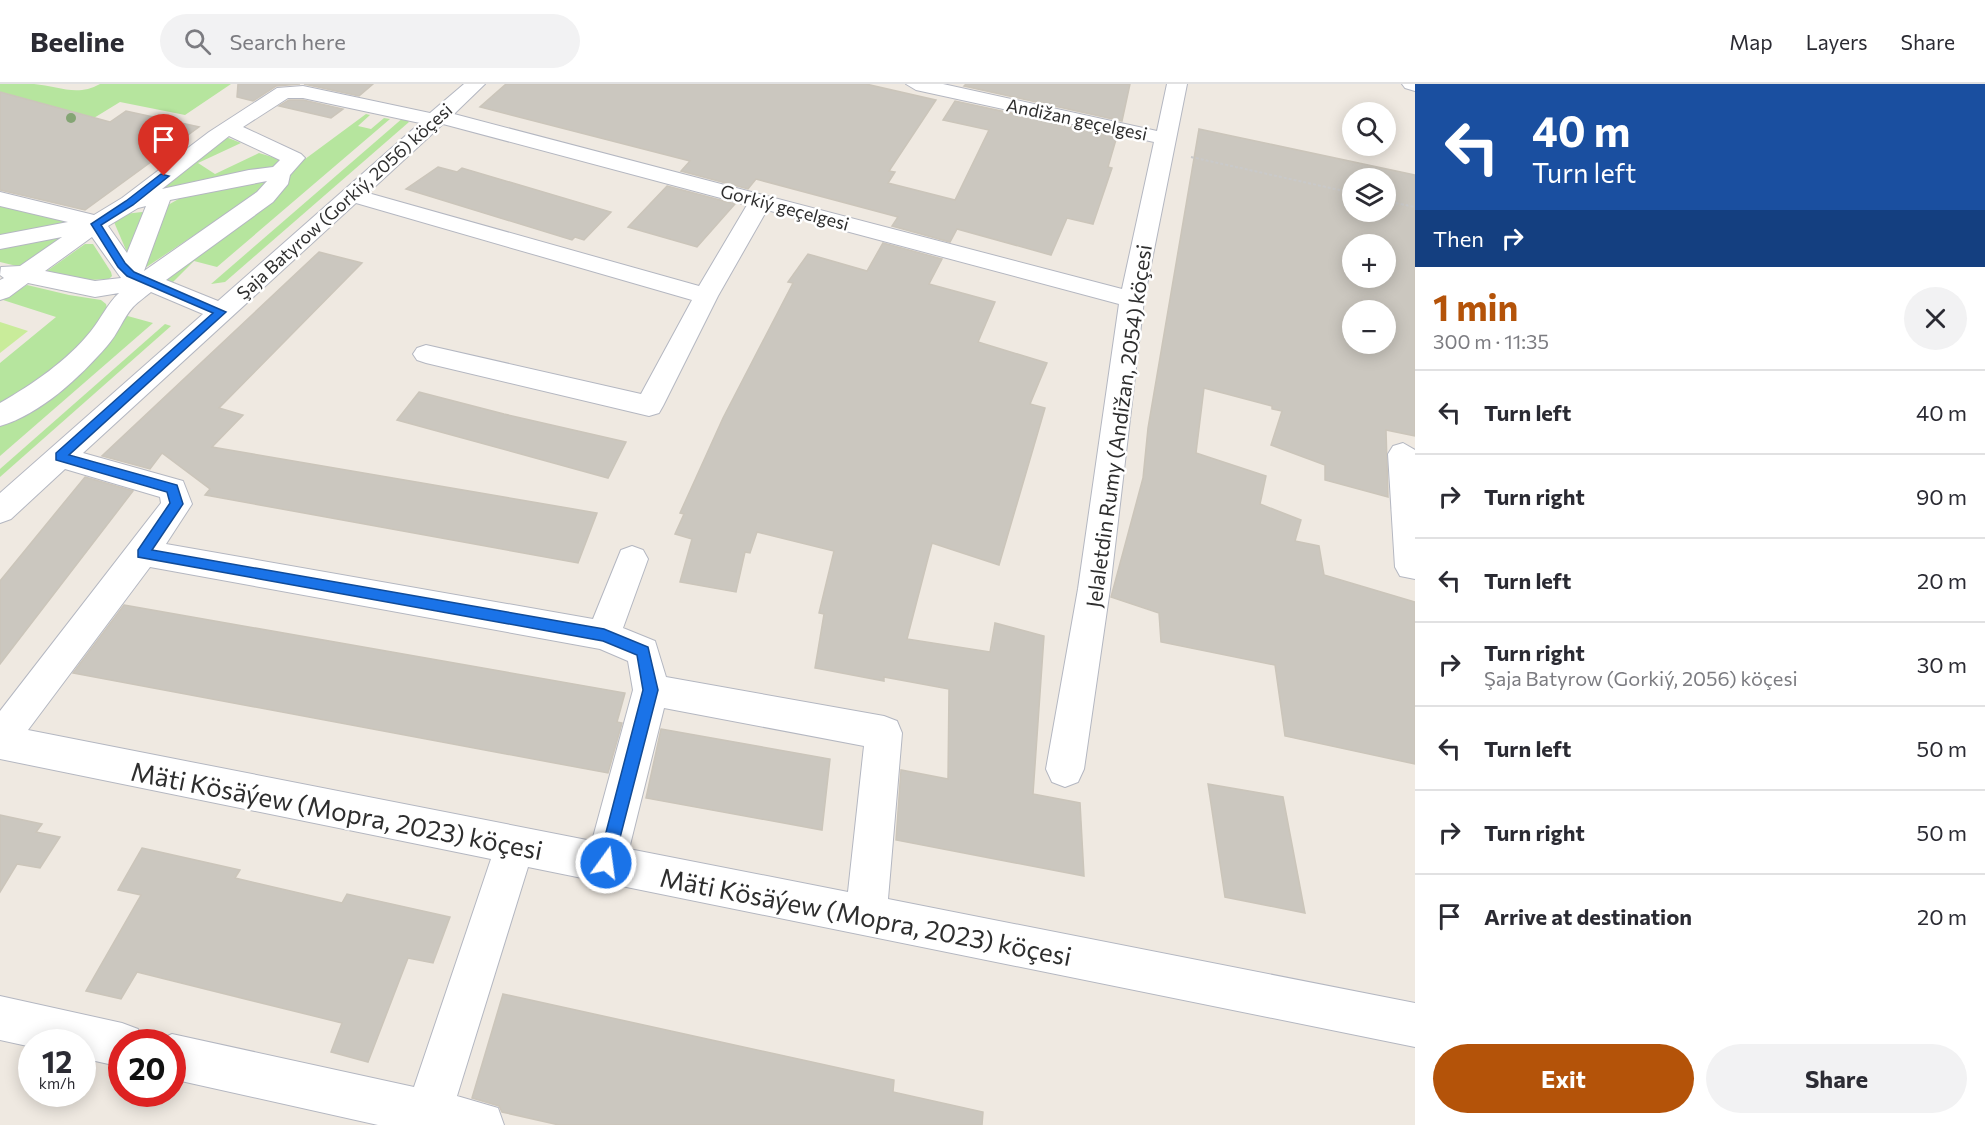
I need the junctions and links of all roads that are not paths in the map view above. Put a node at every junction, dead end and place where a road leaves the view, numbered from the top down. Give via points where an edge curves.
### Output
1 (475, 84) edge
2 (916, 84) edge
3 (1177, 84) edge
4 (437, 118) junction
5 (228, 128) junction
6 (1166, 145) junction
7 (279, 173) junction
8 (351, 195) junction
9 (160, 198) junction
10 (0, 199) edge
11 (761, 201) junction
12 (130, 203) junction
13 (95, 224) junction
14 (0, 242) edge
15 (0, 269) edge
16 (24, 275) junction
17 (139, 278) junction
18 (0, 292) edge
19 (706, 296) junction
20 (1132, 300) junction
21 (221, 312) junction
22 (426, 354) dead end
23 (0, 417) edge
24 (1403, 454) dead end
25 (60, 456) junction
26 (0, 511) edge
27 (143, 554) junction
28 (632, 559) dead end
29 (1404, 565) edge
30 (604, 635) junction
31 (651, 690) junction
32 (0, 740) edge
33 (1065, 769) dead end
34 (515, 845) junction
35 (606, 863) junction
36 (867, 916) junction
37 (0, 1018) edge
38 (1415, 1025) edge
39 (108, 1042) edge
40 (186, 1059) edge
41 (426, 1119) edge
42 (481, 1125) edge

1 - 4 street, Şaja Batyrow (Gorkiý, 2056) köçesi
2 - 6 street, Andižan geçelgesi
3 - 6 street, Jelaletdin Rumy (Andižan, 2054) köçesi
4 - 5 street, Gorkiý geçelgesi via 303,92 284,92
4 - 8 street, Şaja Batyrow (Gorkiý, 2056) köçesi
4 - 11 street, Gorkiý geçelgesi
5 - 7 street via 294,158
5 - 12 street, Gorkiý geçelgesi
6 - 20 street, Jelaletdin Rumy (Andižan, 2054) köçesi
7 - 9 street
7 - 17 street via 277,184 265,197
8 - 19 street
8 - 21 street, Şaja Batyrow (Gorkiý, 2056) köçesi
9 - 12 street
9 - 17 street
10 - 13 street
11 - 19 street
11 - 20 street, Gorkiý geçelgesi
12 - 13 street, Gorkiý geçelgesi
13 - 14 street
13 - 16 street, Gorkiý geçelgesi
13 - 17 street via 122,265
15 - 16 street
16 - 17 street via 95,289
16 - 18 street, Gorkiý geçelgesi
17 - 21 street
17 - 23 street via 100,338 42,391
19 - 22 street via 649,406
20 - 33 street, Jelaletdin Rumy (Andižan, 2054) köçesi via 1094,589
21 - 25 street, Şaja Batyrow (Gorkiý, 2056) köçesi
24 - 29 street
25 - 26 street, Şaja Batyrow (Gorkiý, 2056) köçesi
25 - 27 street via 172,489 177,504
27 - 30 street
27 - 32 street
28 - 30 street
30 - 31 street via 643,652
31 - 35 street
31 - 36 street via 884,733
32 - 34 street, Mäti Kösäýew (Mopra, 2023) köçesi
34 - 35 street, Mäti Kösäýew (Mopra, 2023) köçesi
34 - 41 street
35 - 36 street, Mäti Kösäýew (Mopra, 2023) köçesi
36 - 38 street, Mäti Kösäýew (Mopra, 2023) köçesi
37 - 39 street
40 - 41 street
41 - 42 street

